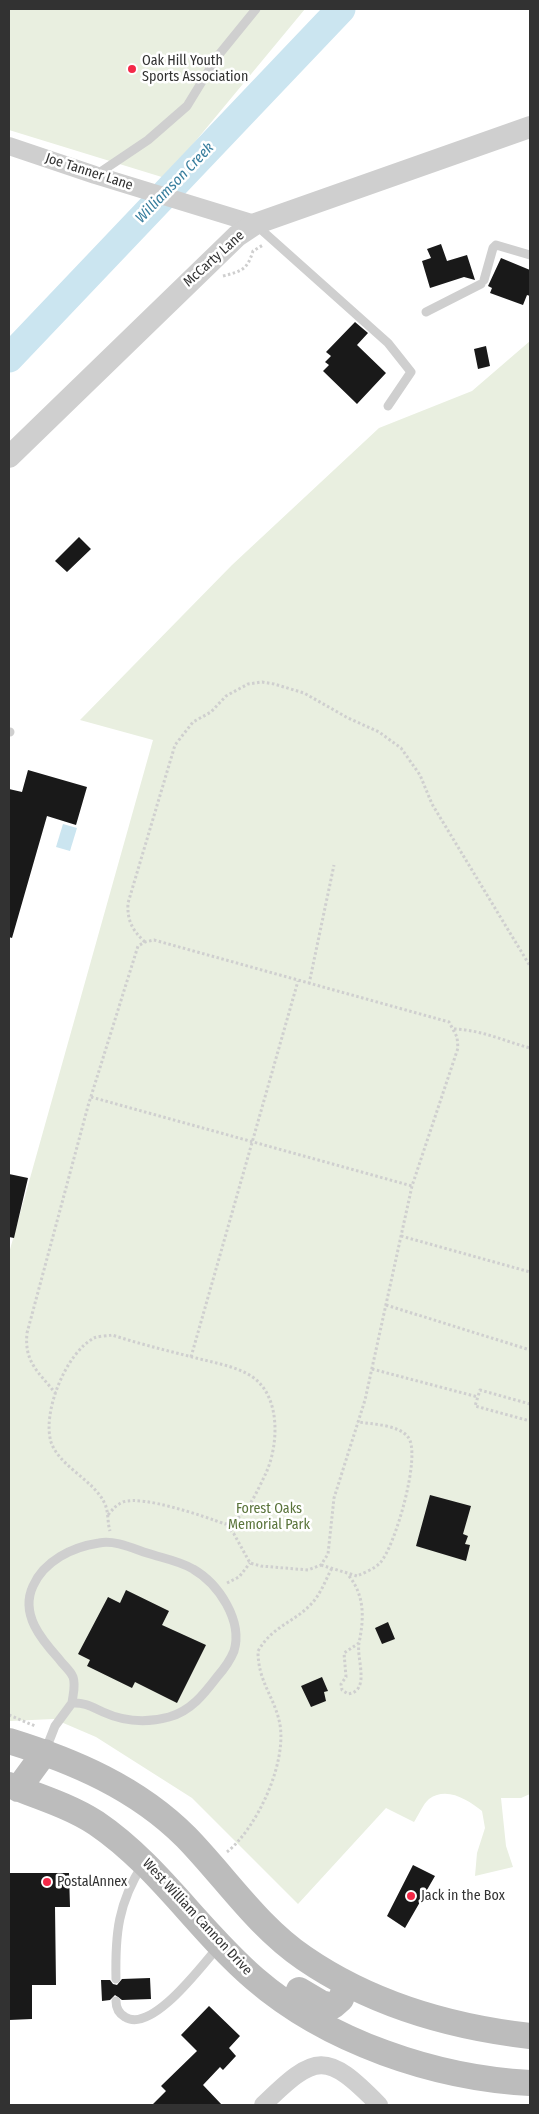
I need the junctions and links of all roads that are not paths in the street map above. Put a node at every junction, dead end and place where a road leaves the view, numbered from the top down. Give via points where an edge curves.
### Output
1 (256, 9) edge
2 (530, 127) edge
3 (9, 146) edge
4 (100, 177) junction
5 (255, 224) junction
6 (530, 255) edge
7 (426, 312) dead end
8 (388, 406) dead end
9 (9, 457) edge
10 (72, 1702) junction
11 (9, 1741) edge
12 (45, 1752) junction
13 (13, 1787) edge
14 (144, 1862) junction
15 (223, 1949) junction
16 (116, 1979) dead end
17 (346, 1984) junction
18 (116, 2000) dead end
19 (530, 2036) edge
20 (530, 2083) edge
21 (263, 2105) edge
22 (379, 2105) edge

1 - 4 lane via 217,57 187,106
2 - 5 street, McCarty Lane
3 - 4 street, Joe Tanner Lane
4 - 5 street, Joe Tanner Lane
5 - 8 lane via 388,343 410,372
5 - 9 street, McCarty Lane via 237,236
6 - 7 lane via 496,245 483,282
10 - 10 lane via 140,1721 169,1717 191,1707 229,1662 234,1651 236,1627 216,1588 192,1568 114,1543 90,1545 49,1563 40,1572 28,1596 28,1610 39,1634 72,1675 75,1684
10 - 12 lane via 55,1726
11 - 12 main road
12 - 13 main road
12 - 17 main road via 110,1781 158,1813 185,1836 271,1931 304,1958
13 - 14 main road, West William Cannon Drive via 94,1822
14 - 15 main road, West William Cannon Drive
14 - 16 lane via 122,1903 117,1926
15 - 17 main road via 329,2006 338,2004
15 - 18 lane via 166,2005 144,2019 125,2017 118,2012
15 - 20 main road, West William Cannon Drive via 256,1980 306,2015 383,2052 468,2076
17 - 19 main road via 396,2006 450,2022
21 - 22 street via 292,2076 327,2064 354,2079

